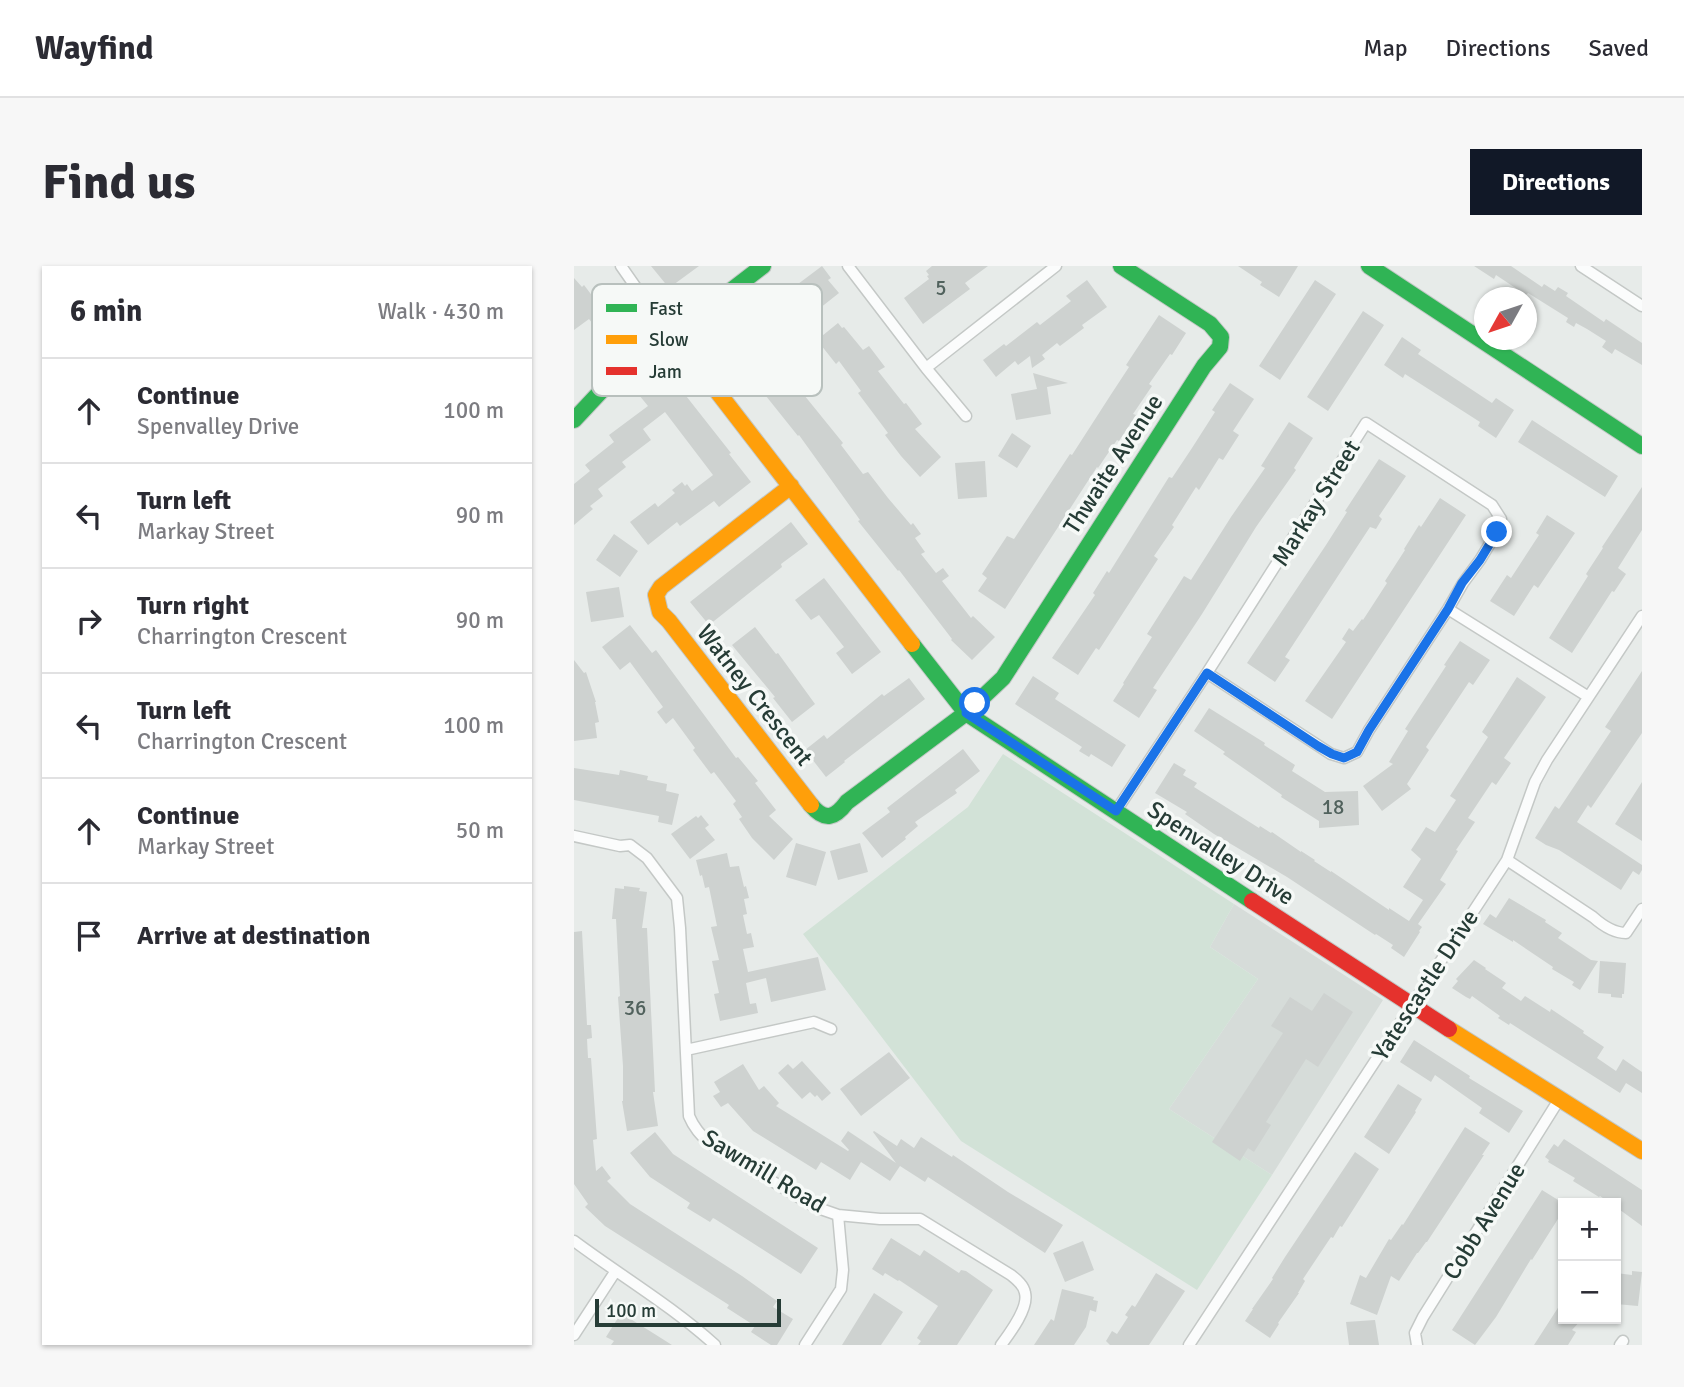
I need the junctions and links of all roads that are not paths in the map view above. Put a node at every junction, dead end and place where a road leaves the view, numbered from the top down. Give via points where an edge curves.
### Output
1 (621, 266) edge
2 (763, 266) edge
3 (848, 266) edge
4 (1056, 266) edge
5 (1121, 266) edge
6 (1369, 266) edge
7 (1581, 266) edge
8 (634, 284) edge
9 (739, 284) edge
10 (1642, 306) edge
11 (926, 368) junction
12 (596, 396) edge
13 (722, 396) edge
14 (966, 416) dead end
15 (574, 420) edge
16 (1642, 446) edge
17 (792, 486) junction
18 (1448, 609) junction
19 (1642, 616) edge
20 (1207, 673) junction
21 (1587, 696) junction
22 (966, 713) junction
23 (1116, 811) junction
24 (574, 836) edge
25 (1507, 860) junction
26 (1642, 909) edge
27 (1411, 1005) junction
28 (831, 1029) dead end
29 (686, 1050) junction
30 (1560, 1098) junction
31 (1642, 1151) edge
32 (838, 1215) junction
33 (574, 1241) edge
34 (615, 1272) junction
35 (574, 1335) edge
36 (715, 1345) edge
37 (805, 1345) edge
38 (1001, 1345) edge
39 (1189, 1345) edge
40 (1418, 1345) edge

1 - 8 street
2 - 9 street
3 - 11 street
4 - 11 street
5 - 22 street, Thwaite Avenue via 1210,324 1221,337 1220,347 1003,678
6 - 16 street
7 - 10 street
11 - 14 street
12 - 15 street
13 - 17 street, Spenvalley Drive
17 - 22 street, Spenvalley Drive
17 - 22 street, Watney Crescent via 661,587 656,595 660,612 811,808 821,814 834,816
18 - 20 street via 1357,752 1344,758 1318,746
18 - 20 street, Markay Street via 1497,532 1499,513 1366,423
18 - 21 street
19 - 21 street, Yatescastle Drive
20 - 23 street, Markay Street
21 - 25 street, Yatescastle Drive via 1535,782
22 - 23 street, Spenvalley Drive
23 - 27 street, Spenvalley Drive
24 - 29 street, Sawmill Road via 630,845 647,858 677,898
25 - 26 street via 1619,933 1626,933
25 - 27 street, Yatescastle Drive
27 - 30 street, Spenvalley Drive
27 - 39 street, Yatescastle Drive
28 - 29 street via 814,1022
29 - 32 street, Sawmill Road via 689,1116 699,1134 815,1207
30 - 31 street, Spenvalley Drive
30 - 40 street, Cobb Avenue via 1423,1317 1415,1333
32 - 37 street via 841,1289
32 - 38 street, Sawmill Road via 920,1219 1011,1275 1026,1293 1025,1301
33 - 34 street
34 - 35 street
34 - 36 street via 676,1312

